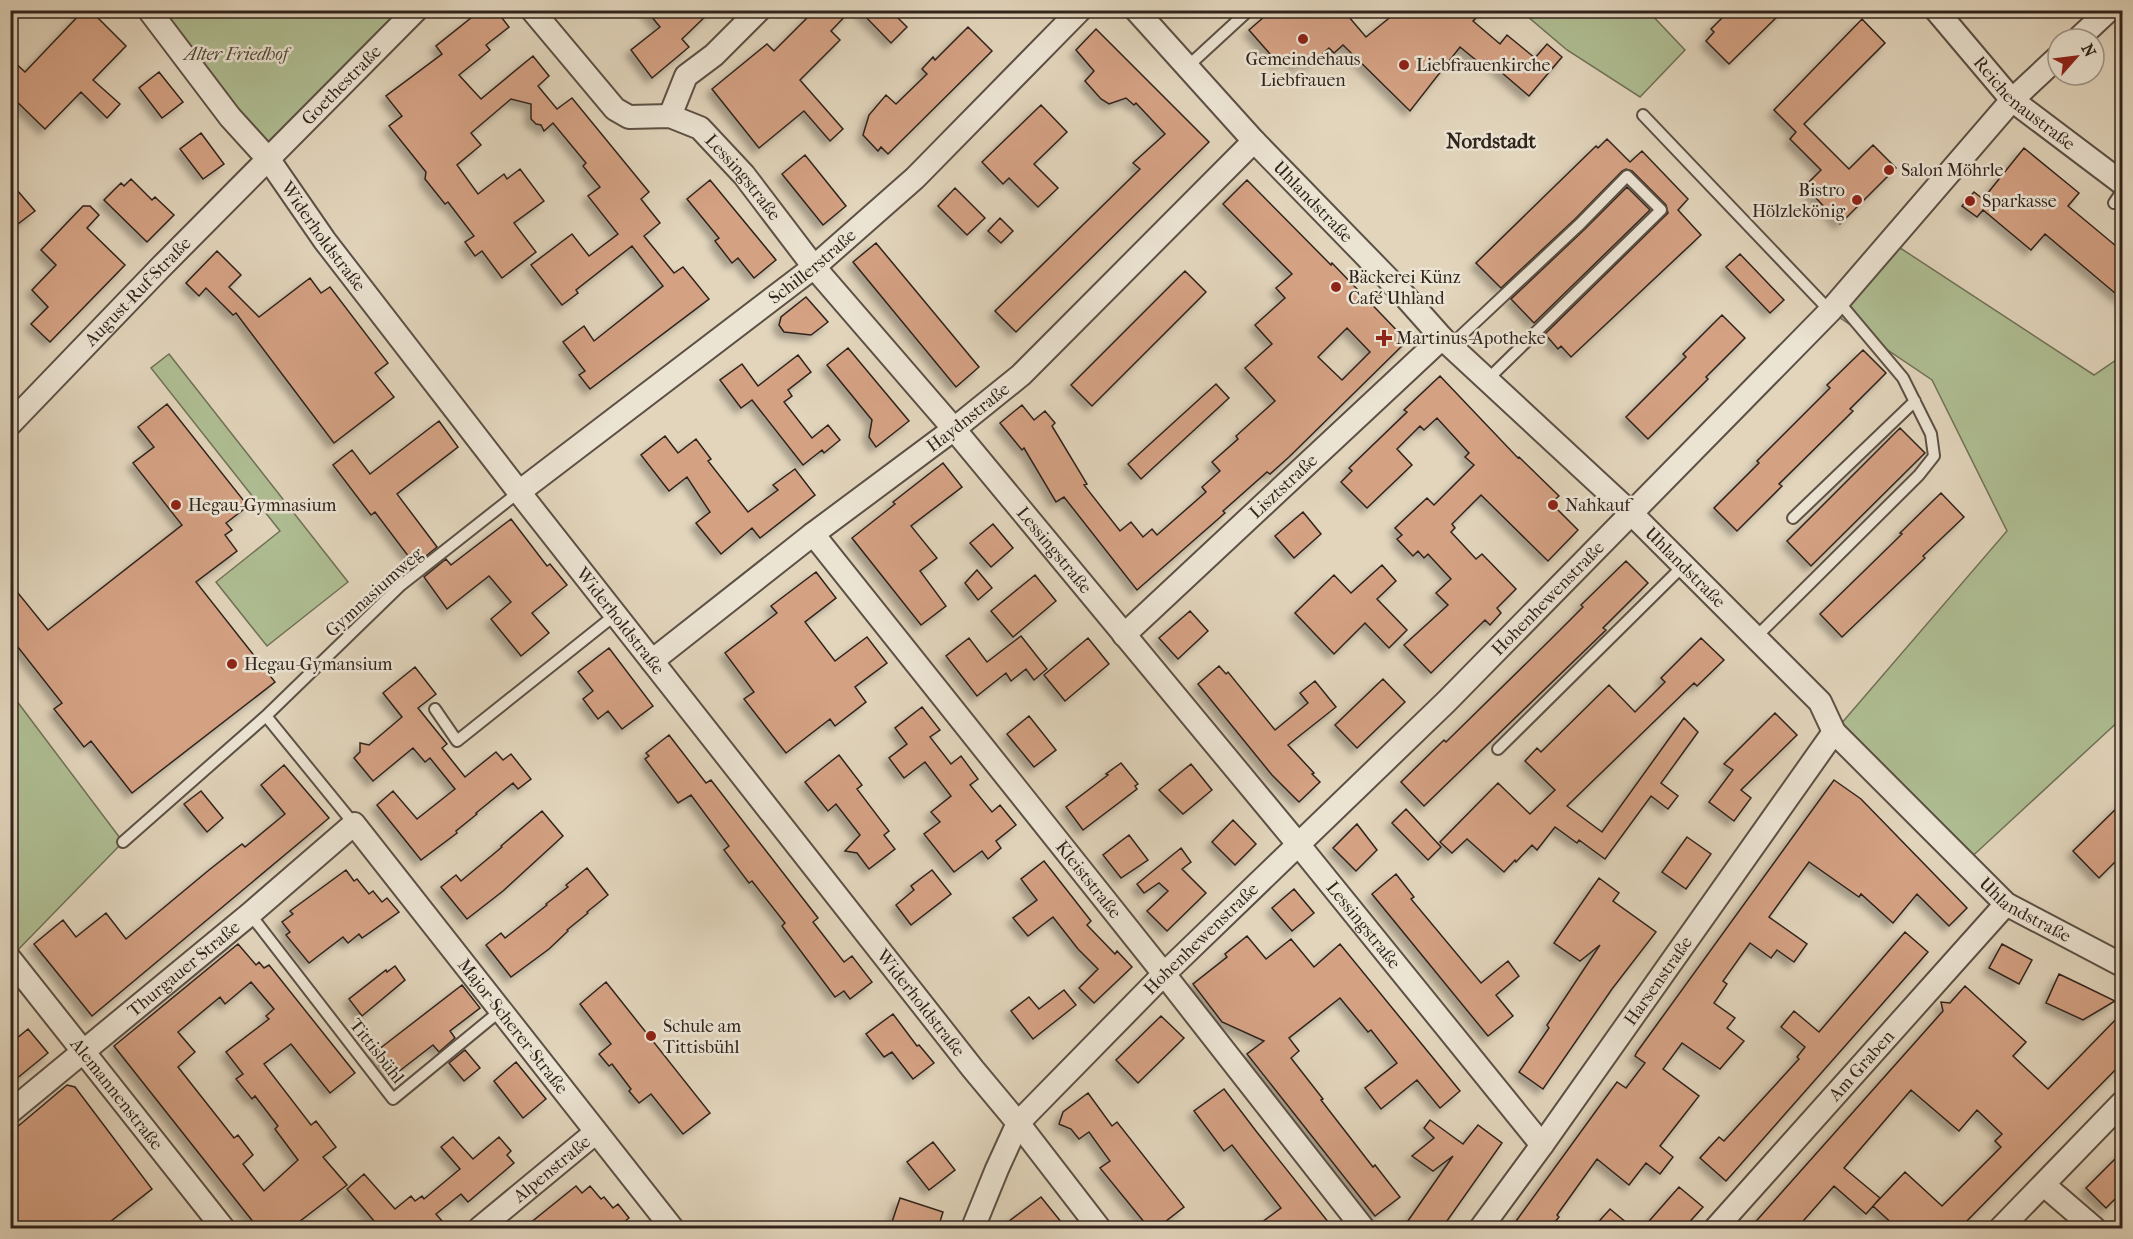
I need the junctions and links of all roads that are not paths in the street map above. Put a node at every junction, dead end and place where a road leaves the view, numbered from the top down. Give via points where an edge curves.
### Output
1 (149, 10) edge
2 (416, 10) edge
3 (532, 10) edge
4 (759, 10) edge
5 (1080, 10) edge
6 (1136, 10) edge
7 (1249, 10) edge
8 (1936, 10) edge
9 (2109, 10) edge
10 (2091, 27) edge
11 (1186, 68) junction
12 (2046, 68) edge
13 (2012, 100) junction
14 (1643, 115) dead end
15 (670, 116) junction
16 (1254, 141) junction
17 (269, 160) junction
18 (2122, 191) edge
19 (2118, 193) edge
20 (814, 267) junction
21 (1835, 306) junction
22 (1446, 342) junction
23 (1487, 380) junction
24 (1915, 401) junction
25 (10, 424) edge
26 (954, 429) junction
27 (519, 492) junction
28 (1632, 514) junction
29 (1792, 518) dead end
30 (813, 534) junction
31 (1683, 566) junction
32 (615, 615) junction
33 (1124, 635) junction
34 (1755, 638) junction
35 (652, 661) junction
36 (435, 708) dead end
37 (266, 716) junction
38 (1834, 732) junction
39 (1498, 749) dead end
40 (354, 824) junction
41 (123, 842) dead end
42 (1298, 844) junction
43 (2006, 904) junction
44 (250, 914) junction
45 (10, 959) edge
46 (2122, 965) edge
47 (1164, 974) junction
48 (500, 1011) junction
49 (84, 1050) junction
50 (2122, 1103) edge
51 (10, 1112) edge
52 (1018, 1123) junction
53 (595, 1133) junction
54 (1542, 1145) junction
55 (2044, 1185) junction
56 (223, 1228) edge
57 (480, 1228) edge
58 (672, 1228) edge
59 (974, 1228) edge
60 (1099, 1228) edge
61 (1363, 1228) edge
62 (1481, 1228) edge
63 (1716, 1228) edge
64 (2001, 1228) edge
65 (2094, 1228) edge

1 - 17 street, Widerholdstraße via 230,117
2 - 17 street, Goethestraße
3 - 15 street, Lessingstraße via 615,109 629,117
4 - 15 street via 714,55 686,76
5 - 20 street, Schillerstraße via 915,178
6 - 11 street, Uhlandstraße
7 - 11 lane
8 - 13 street, Reichenaustraße
9 - 10 street
11 - 16 street, Uhlandstraße
12 - 13 street, Hohenhewenstraße
13 - 19 street, Reichenaustraße
13 - 21 street, Hohenhewenstraße
14 - 21 lane
15 - 20 street, Lessingstraße via 700,128 744,175
16 - 22 street, Uhlandstraße
16 - 26 street, Haydnstraße via 1021,375
17 - 25 street, August-Ruf-Straße
17 - 27 street, Widerholdstraße via 325,241
18 - 19 lane
20 - 26 street, Lessingstraße
20 - 27 street, Schillerstraße
21 - 24 lane via 1903,378
21 - 28 street, Hohenhewenstraße
22 - 23 street, Uhlandstraße
22 - 23 lane via 1580,224 1627,176 1661,210
22 - 33 street, Lisztstraße
23 - 28 street, Uhlandstraße
24 - 29 lane
24 - 34 lane via 1931,434 1934,456
26 - 30 street, Haydnstraße
26 - 33 street, Lessingstraße
27 - 32 street, Widerholdstraße
27 - 37 lane, Gymnasiumweg via 401,585
28 - 31 street, Uhlandstraße
28 - 42 street, Hohenhewenstraße
30 - 35 street, Haydnstraße
30 - 47 street, Kleiststraße
31 - 34 street, Uhlandstraße
31 - 39 lane
32 - 35 street, Widerholdstraße
32 - 36 lane via 457,741
33 - 42 street, Lessingstraße
34 - 38 street, Uhlandstraße via 1820,702
35 - 52 street, Widerholdstraße
37 - 40 lane
37 - 41 lane, Gymnasiumweg
38 - 43 street, Uhlandstraße
38 - 54 street, Harsenstraße
40 - 44 street, Thurgauer Straße
40 - 48 street, Major-Scherer-Straße
42 - 47 street, Hohenhewenstraße
42 - 54 street, Lessingstraße
43 - 46 street, Uhlandstraße
43 - 63 street, Am Graben
44 - 48 lane, Tittisbühl via 393,1099
44 - 49 street, Thurgauer Straße
45 - 49 street, Alemannenstraße
47 - 52 street, Hohenhewenstraße
47 - 61 street, Kleiststraße
48 - 53 street, Major-Scherer-Straße
49 - 51 street, Thurgauer Straße
49 - 56 street, Alemannenstraße
50 - 55 street
52 - 59 street, Hohenhewenstraße
52 - 60 street, Widerholdstraße
53 - 57 street, Alpenstraße
53 - 58 street, Major-Scherer-Straße
54 - 62 street, Harsenstraße
55 - 64 street
55 - 65 street

